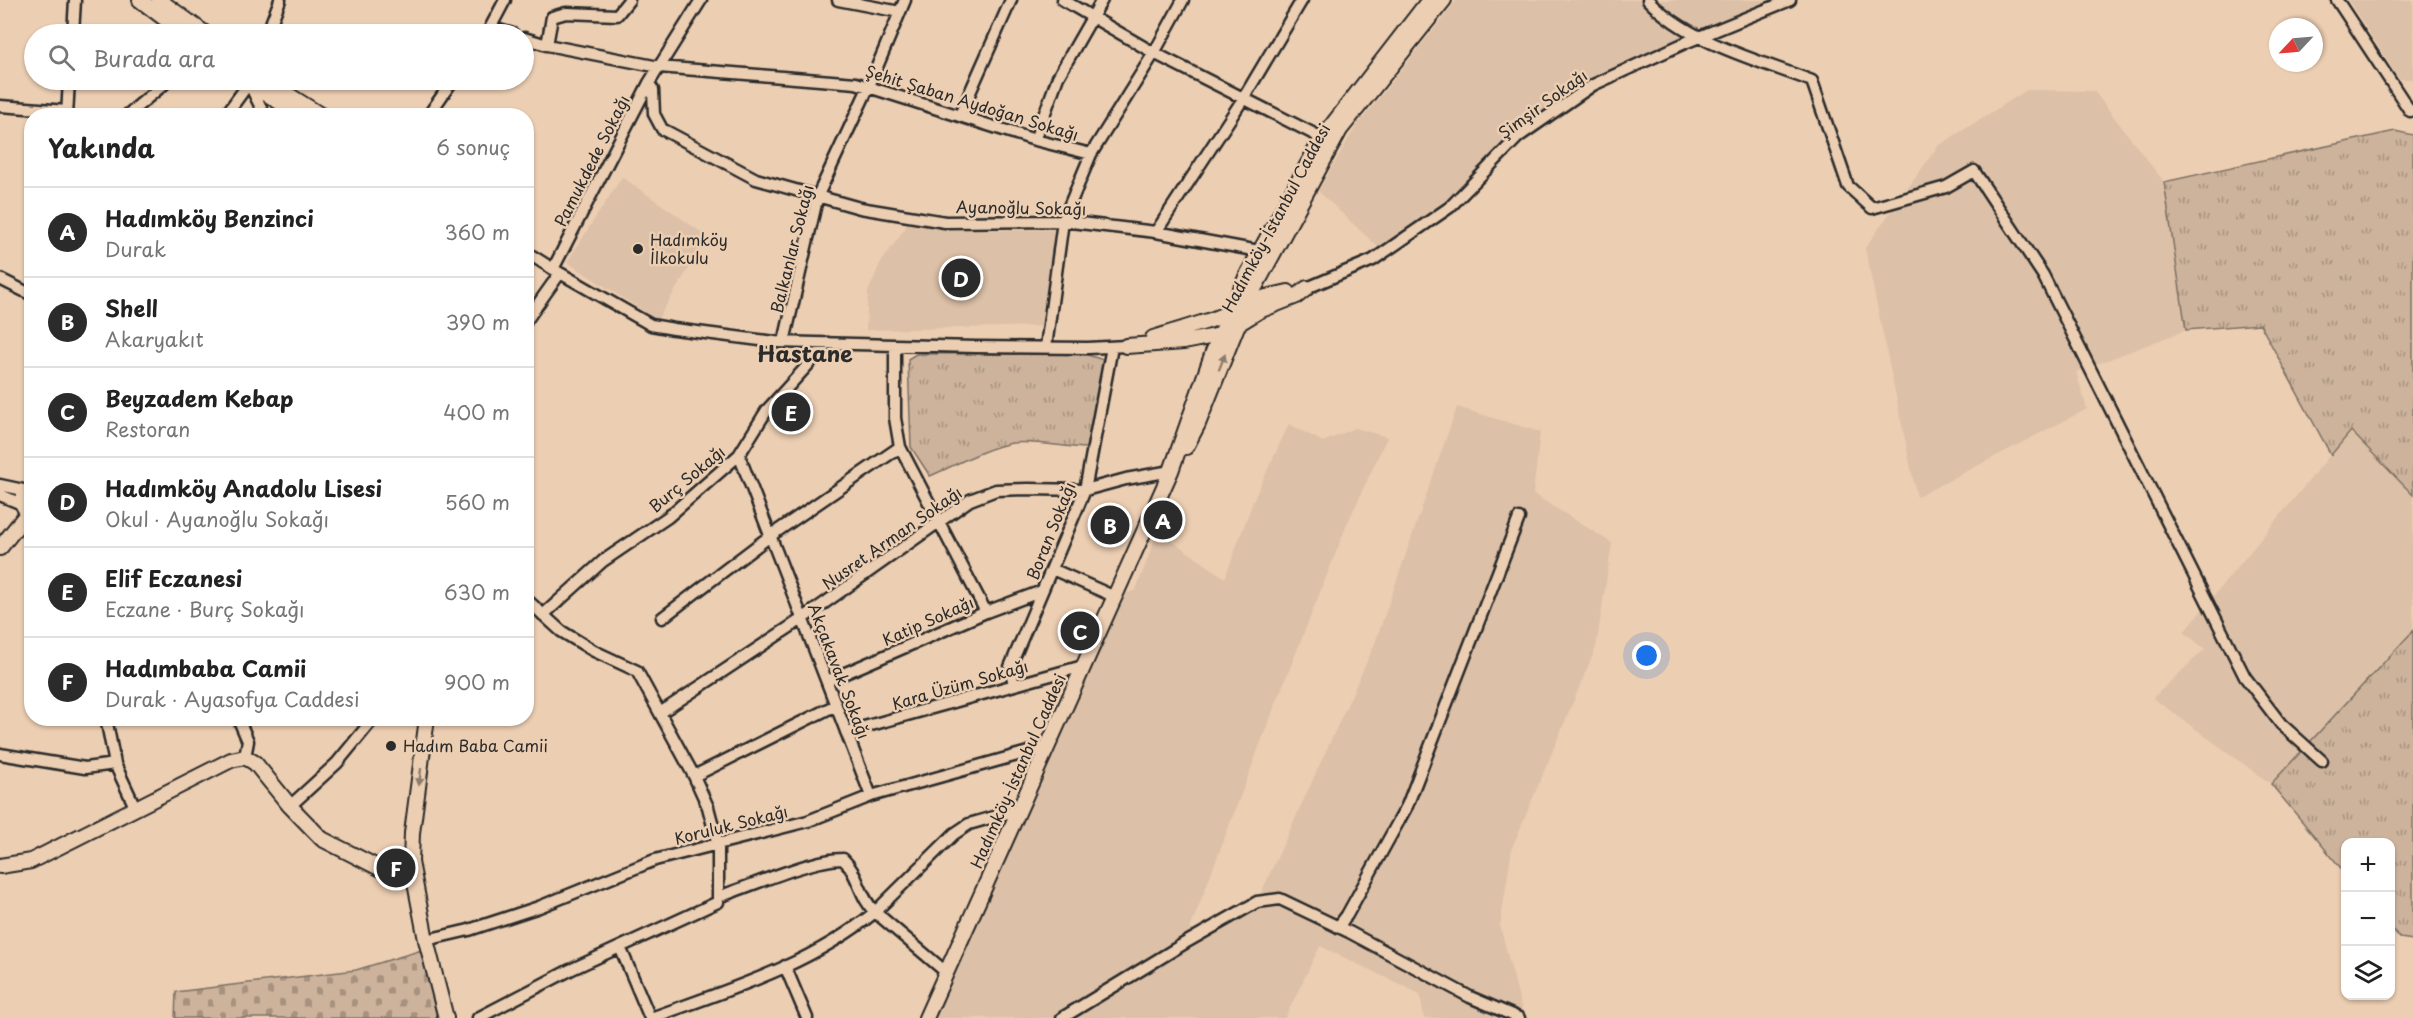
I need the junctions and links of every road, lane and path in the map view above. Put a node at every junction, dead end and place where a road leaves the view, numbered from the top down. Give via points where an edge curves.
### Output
1 (75, 0) edge
2 (140, 0) edge
3 (159, 0) edge
4 (280, 0) edge
5 (505, 0) edge
6 (629, 0) edge
7 (700, 0) edge
8 (838, 0) edge
9 (905, 0) edge
10 (1011, 0) edge
11 (1063, 0) edge
12 (1101, 0) edge
13 (1182, 0) edge
14 (1302, 0) edge
15 (1429, 0) edge
16 (1444, 0) edge
17 (1648, 0) edge
18 (1790, 0) edge
19 (2337, 0) edge
20 (900, 12) junction
21 (1091, 16) junction
22 (74, 24) edge
23 (172, 24) edge
24 (192, 24) edge
25 (271, 24) edge
26 (493, 24) edge
27 (1699, 37) junction
28 (534, 41) edge
29 (547, 45) junction
30 (1154, 53) junction
31 (659, 67) junction
32 (650, 83) junction
33 (869, 86) junction
34 (68, 90) edge
35 (158, 90) edge
36 (242, 90) edge
37 (252, 90) edge
38 (262, 90) edge
39 (281, 90) edge
40 (446, 90) edge
41 (454, 90) edge
42 (1243, 99) junction
43 (0, 106) edge
44 (67, 108) edge
45 (136, 108) edge
46 (230, 108) edge
47 (261, 108) edge
48 (289, 108) edge
49 (309, 108) edge
50 (434, 108) edge
51 (442, 108) edge
52 (24, 109) edge
53 (2410, 111) dead end
54 (960, 115) junction
55 (1322, 138) junction
56 (1035, 140) junction
57 (1091, 154) junction
58 (818, 195) junction
59 (1063, 221) junction
60 (1156, 232) junction
61 (1259, 251) junction
62 (534, 257) edge
63 (556, 271) junction
64 (0, 279) edge
65 (1307, 288) junction
66 (24, 291) edge
67 (1246, 303) junction
68 (534, 308) edge
69 (1230, 312) junction
70 (1236, 326) junction
71 (1220, 335) junction
72 (784, 342) junction
73 (828, 343) junction
74 (895, 345) junction
75 (1119, 346) junction
76 (1046, 347) junction
77 (900, 447) junction
78 (739, 455) junction
79 (1171, 471) junction
80 (0, 485) edge
81 (24, 489) edge
82 (1085, 490) junction
83 (0, 495) edge
84 (24, 507) edge
85 (24, 515) edge
86 (1519, 518) dead end
87 (940, 522) junction
88 (770, 536) junction
89 (0, 548) edge
90 (1052, 569) junction
91 (1042, 591) junction
92 (1113, 596) junction
93 (534, 607) edge
94 (986, 612) junction
95 (543, 615) junction
96 (662, 618) dead end
97 (802, 619) junction
98 (1083, 666) junction
99 (827, 681) junction
100 (1014, 685) junction
101 (836, 705) junction
102 (660, 713) junction
103 (108, 726) edge
104 (241, 726) edge
105 (368, 726) edge
106 (426, 726) edge
107 (846, 732) junction
108 (1046, 747) junction
109 (0, 754) edge
110 (245, 757) junction
111 (2322, 761) dead end
112 (115, 764) junction
113 (694, 776) junction
114 (871, 796) junction
115 (290, 806) junction
116 (136, 809) junction
117 (1018, 810) junction
118 (718, 845) junction
119 (0, 866) edge
120 (412, 879) junction
121 (718, 897) junction
122 (875, 912) junction
123 (1338, 927) junction
124 (426, 939) junction
125 (620, 947) junction
126 (785, 966) junction
127 (947, 973) junction
128 (446, 1018) edge
129 (478, 1018) edge
130 (650, 1018) edge
131 (807, 1018) edge
132 (926, 1018) edge
133 (1062, 1018) edge
134 (1519, 1018) edge

1 - 22 street
2 - 23 main road
3 - 24 main road
4 - 25 street
5 - 26 street
6 - 29 street via 617,15 566,13 552,17
7 - 31 street, Pamukdede Sokağı
8 - 20 street
9 - 20 street, Balkanlar Sokağı
10 - 54 street
11 - 21 street
12 - 21 street
13 - 30 street
14 - 42 street
15 - 55 main road, Hadımköy-İstanbul Caddesi
16 - 67 main road, Hadımköy-İstanbul Caddesi via 1340,130
17 - 27 street via 1661,14
18 - 27 street, Şimşir Sokağı
19 - 53 street
20 - 33 street, Balkanlar Sokağı
21 - 30 street
21 - 56 street via 1058,77
27 - 65 street, Şimşir Sokağı via 1593,85 1518,137 1450,207 1373,260
27 - 111 street via 1812,81 1848,186 1872,208 1946,187 1974,171 2043,275 2246,676 2281,724
28 - 29 street, Şehit Şaban Aydoğan Sokağı
29 - 31 street, Şehit Şaban Aydoğan Sokağı
30 - 42 street
30 - 57 street
31 - 32 street, Pamukdede Sokağı
31 - 33 street, Şehit Şaban Aydoğan Sokağı
32 - 58 street, Ayanoğlu Sokağı via 654,114 662,129 756,178
32 - 63 street, Pamukdede Sokağı
33 - 54 street, Şehit Şaban Aydoğan Sokağı
33 - 58 street, Balkanlar Sokağı
34 - 44 street
35 - 45 street
36 - 46 street
37 - 47 street
38 - 48 main road
39 - 49 main road
40 - 50 street
41 - 51 street
42 - 55 street
42 - 60 street
43 - 52 street
54 - 56 street, Şehit Şaban Aydoğan Sokağı
55 - 61 main road, Hadımköy-İstanbul Caddesi
56 - 57 street, Şehit Şaban Aydoğan Sokağı
57 - 59 street
58 - 59 street, Ayanoğlu Sokağı via 860,208 945,222
58 - 72 street, Balkanlar Sokağı
59 - 60 street, Ayanoğlu Sokağı
59 - 76 street
60 - 61 street, Ayanoğlu Sokağı
61 - 69 main road, Hadımköy-İstanbul Caddesi
62 - 63 street
63 - 68 street, Pamukdede Sokağı
63 - 72 street via 651,325
64 - 66 street
65 - 67 main road
65 - 70 main road
67 - 69 main road
67 - 70 main road, Hadımköy-İstanbul Caddesi
69 - 71 main road, Hadımköy-İstanbul Caddesi
69 - 75 main road
70 - 71 main road
79 -> 70 main road, Hadımköy-İstanbul Caddesi via 1198,424
71 - 75 main road via 1184,342
71 - 79 main road, Hadımköy-İstanbul Caddesi
72 - 73 street
73 - 74 street
73 - 78 street, Burç Sokağı via 767,410
74 - 76 street
74 - 77 street via 895,418
75 - 76 street
75 - 82 street, Boran Sokağı
77 - 87 street
77 - 88 street
78 - 88 street, Akçakavak Sokağı
78 - 95 street, Burç Sokağı via 668,517 603,561
79 - 82 street, Nusret Arman Sokağı
79 - 92 main road, Hadımköy-İstanbul Caddesi
80 - 81 street
82 - 87 street, Nusret Arman Sokağı via 996,490 970,500
82 - 90 street, Boran Sokağı
83 - 84 street
85 - 89 main road
86 - 123 street via 1407,806
87 - 94 street
87 - 97 street, Nusret Arman Sokağı
88 - 96 street
88 - 97 street, Akçakavak Sokağı
90 - 91 street, Boran Sokağı
90 - 92 street
91 - 94 street, Katip Sokağı
91 - 100 street, Boran Sokağı via 1010,667
92 - 98 main road, Hadımköy-İstanbul Caddesi
93 - 95 street
94 - 99 street, Katip Sokağı
95 - 102 street via 586,646 638,671
97 - 99 street, Akçakavak Sokağı
97 - 102 street, Nusret Arman Sokağı
98 - 100 street, Kara Üzüm Sokağı
98 - 108 main road, Hadımköy-İstanbul Caddesi
99 - 101 street, Akçakavak Sokağı
100 - 107 street, Kara Üzüm Sokağı
101 - 107 street, Akçakavak Sokağı
101 - 113 street
102 - 113 street
103 - 112 street
104 - 110 street via 248,741
105 - 115 street via 338,763
106 -> 120 main road via 412,833
107 - 114 street, Akçakavak Sokağı
108 - 114 street, Koruluk Sokağı
108 - 117 main road, Hadımköy-İstanbul Caddesi
109 - 112 street via 85,768
110 - 115 main road via 255,763
110 - 116 main road via 231,760
112 - 116 street
113 - 118 street via 708,807
114 - 118 street, Koruluk Sokağı via 808,822
115 - 120 main road via 322,839 395,876
116 - 119 main road via 30,861
117 - 122 street via 969,824
117 - 127 main road, Hadımköy-İstanbul Caddesi
118 - 121 street
118 - 124 street, Koruluk Sokağı via 655,860 529,910
120 - 124 main road
121 - 122 street via 825,861 843,859 855,875 865,903
121 - 125 street via 718,902
122 - 126 street via 853,931
122 - 127 street
123 - 133 street via 1280,899 1257,902
123 - 134 street via 1470,997
124 - 128 main road
125 - 129 street
125 - 130 street
126 - 130 street
126 - 131 street
127 - 132 main road, Hadımköy-İstanbul Caddesi

